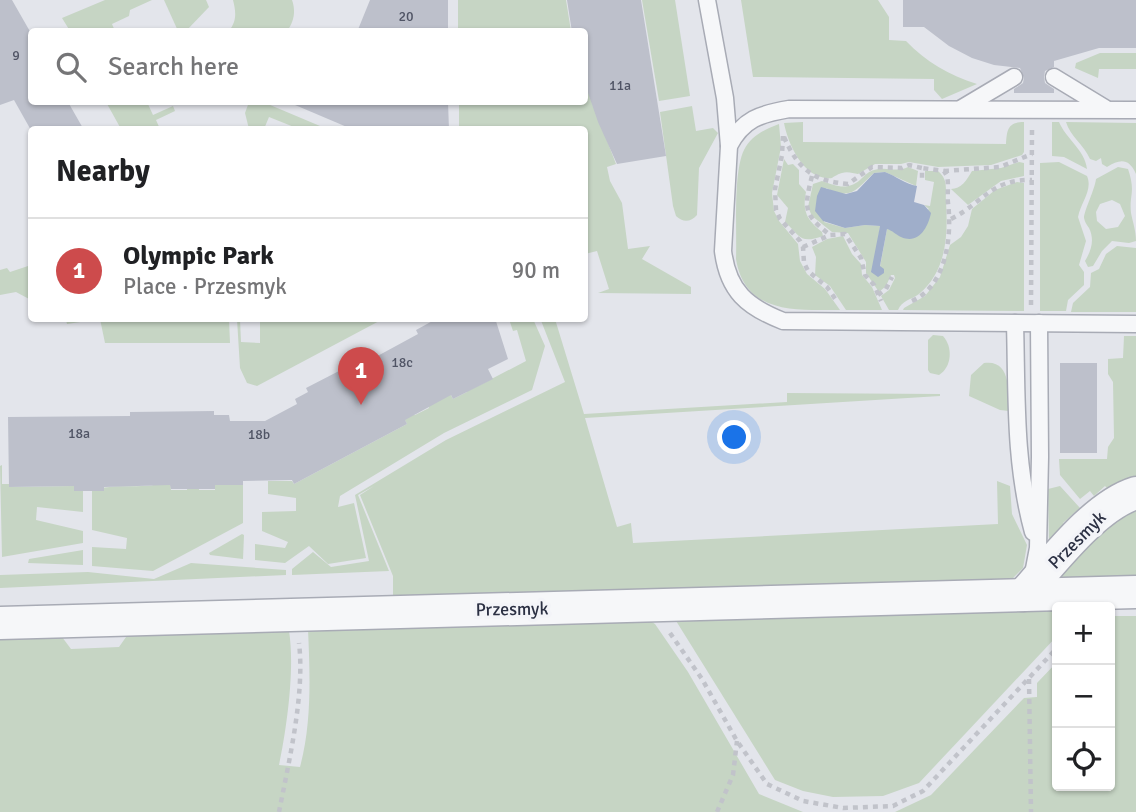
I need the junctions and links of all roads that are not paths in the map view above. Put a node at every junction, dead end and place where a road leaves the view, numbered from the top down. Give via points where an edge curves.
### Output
1 (708, 0) edge
2 (1014, 78) dead end
3 (1054, 78) dead end
4 (960, 109) junction
5 (1108, 109) junction
6 (1136, 110) edge
7 (729, 146) junction
8 (1029, 323) junction
9 (1136, 324) edge
10 (1136, 493) edge
11 (1038, 548) junction
12 (1136, 592) edge
13 (1023, 595) junction
14 (0, 623) edge

1 - 7 lane
2 - 4 lane
3 - 5 lane
4 - 5 lane
4 - 7 lane via 789,109 759,115 736,133
5 - 6 lane
7 - 8 lane via 725,267 746,302 762,313 783,321
8 - 9 lane
8 - 11 lane via 1040,457
8 - 11 lane via 1018,458
10 - 13 street, Przesmyk via 1096,519
11 - 13 lane via 1036,566
12 - 13 street, Przesmyk
13 - 14 street, Przesmyk

